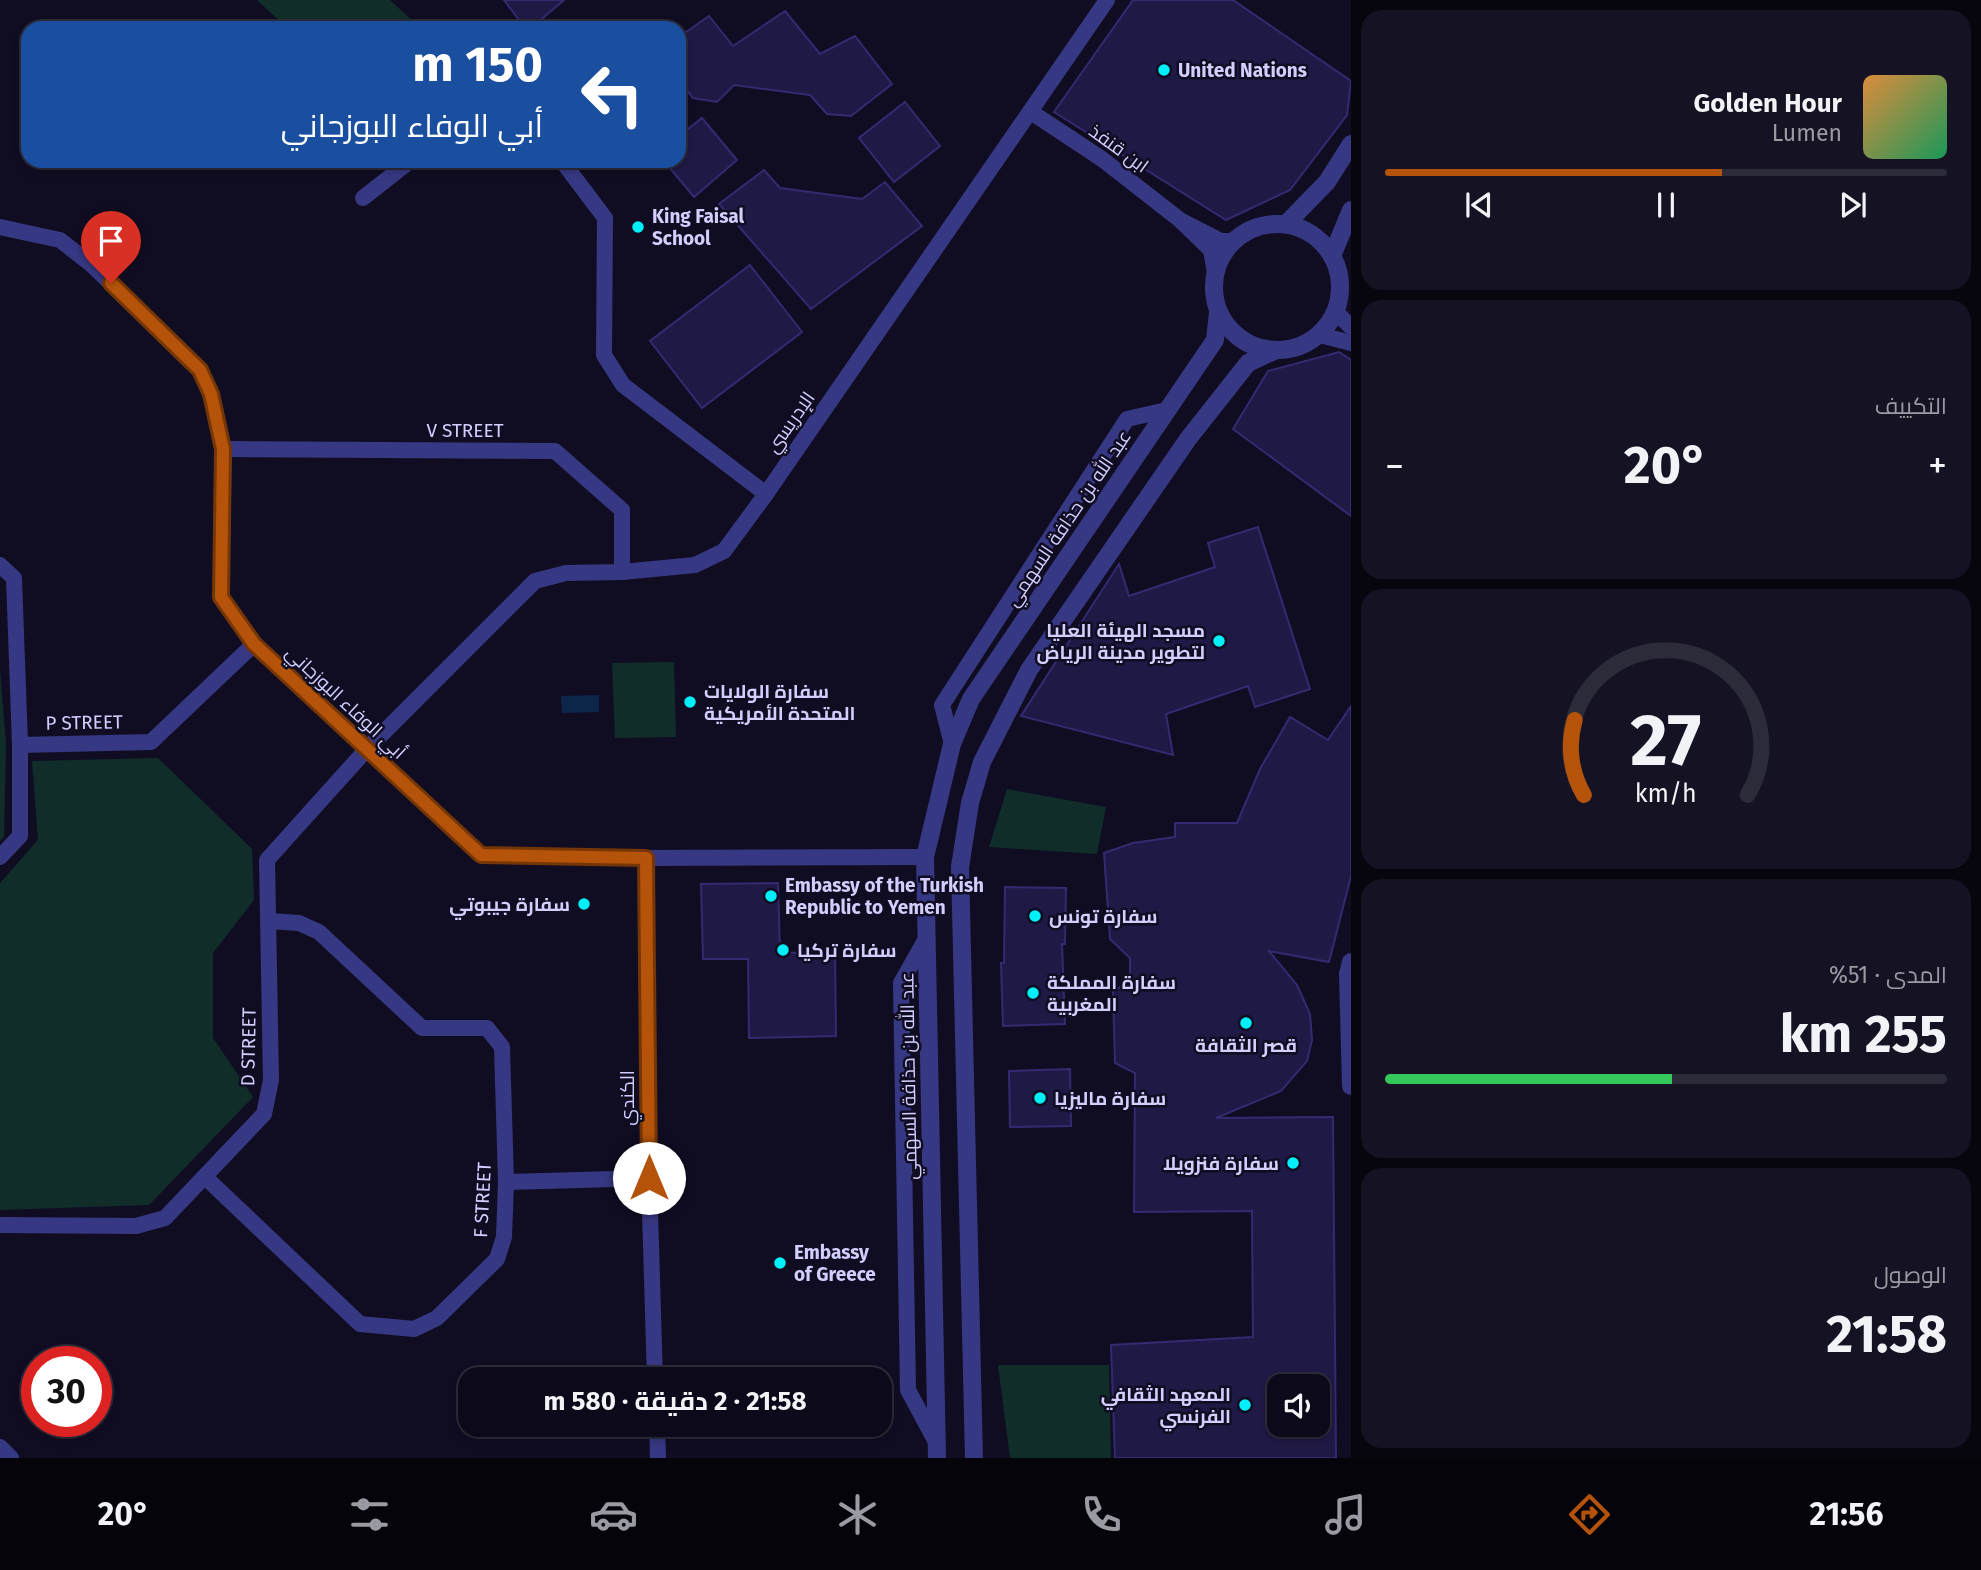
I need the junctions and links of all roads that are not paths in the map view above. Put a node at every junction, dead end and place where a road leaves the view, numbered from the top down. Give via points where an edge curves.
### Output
1 (1107, 0) edge
2 (1031, 112) junction
3 (1351, 144) edge
4 (401, 168) edge
5 (567, 168) edge
6 (363, 198) dead end
7 (1351, 209) edge
8 (0, 211) edge
9 (1181, 220) junction
10 (1286, 224) junction
11 (0, 227) edge
12 (1233, 241) junction
13 (1332, 256) junction
14 (1215, 272) junction
15 (1336, 312) junction
16 (1218, 313) junction
17 (1351, 327) edge
18 (1320, 335) junction
19 (1351, 343) edge
20 (1274, 351) junction
21 (1167, 410) junction
22 (223, 449) junction
23 (766, 494) junction
24 (0, 565) edge
25 (622, 572) junction
26 (254, 644) junction
27 (952, 744) junction
28 (20, 745) junction
29 (366, 750) junction
30 (0, 857) edge
31 (925, 857) junction
32 (646, 858) junction
33 (269, 921) junction
34 (927, 937) junction
35 (1351, 962) edge
36 (1351, 1086) edge
37 (205, 1177) junction
38 (649, 1178) junction
39 (506, 1182) junction
40 (0, 1225) edge
41 (655, 1367) edge
42 (657, 1437) edge
43 (0, 1447) edge
44 (936, 1450) edge
45 (11, 1458) edge
46 (658, 1458) edge
47 (974, 1458) edge

1 - 2 street, الإدريسي
2 - 9 street, ابن قنفذ
2 - 23 street, الإدريسي
3 - 10 street via 1327,182
4 - 6 street
5 - 23 street via 605,218 604,355 623,385
7 - 13 street
8 - 11 street
9 - 12 street via 1221,241
9 - 14 street via 1211,250
10 - 12 street via 1267,224
10 - 13 street via 1313,235
11 - 22 street, أبي الوفاء البوزجاني via 60,240 200,370 211,394
12 - 14 street
13 - 15 street via 1341,293
14 - 16 street
15 - 17 street
15 - 18 street
16 - 20 street via 1240,340
16 - 21 street, عبد الله بن حذافة السهمي via 1215,340
18 - 19 street
18 - 20 street via 1290,350
20 - 47 street via 1248,363 1188,439 1029,670 982,762 970,803 960,867
21 - 27 street, عبد الله بن حذافة السهمي via 971,699
21 - 27 street via 1127,419 942,705
22 - 25 street, V STREET via 555,451 622,510
22 - 26 street, أبي الوفاء البوزجاني via 221,597
23 - 25 street, الإدريسي via 724,551 695,565
24 - 28 street, P STREET via 14,578
25 - 29 street, الإدريسي via 566,573 535,581
26 - 28 street, P STREET via 151,742
26 - 29 street, أبي الوفاء البوزجاني
27 - 31 street, عبد الله بن حذافة السهمي
28 - 30 street via 20,836
29 - 32 street, أبي الوفاء البوزجاني via 481,855
29 - 33 street, D STREET via 267,860
31 - 32 street, أبي الوفاء البوزجاني
31 - 34 street, عبد الله بن حذافة السهمي
32 - 38 street, الكندي
33 - 37 street, D STREET via 271,1080 264,1114
33 - 39 street, F STREET via 299,923 319,932 422,1028 487,1028 502,1046
34 - 44 street, عبد الله بن حذافة السهمي
34 - 44 street via 901,983 908,1390
35 - 36 street
37 - 39 street, F STREET via 360,1324 414,1329 437,1318 497,1259 504,1237
37 - 40 street, D STREET via 164,1218 136,1226
38 - 39 street
38 - 41 street, الكندي
42 - 46 street
43 - 45 street

